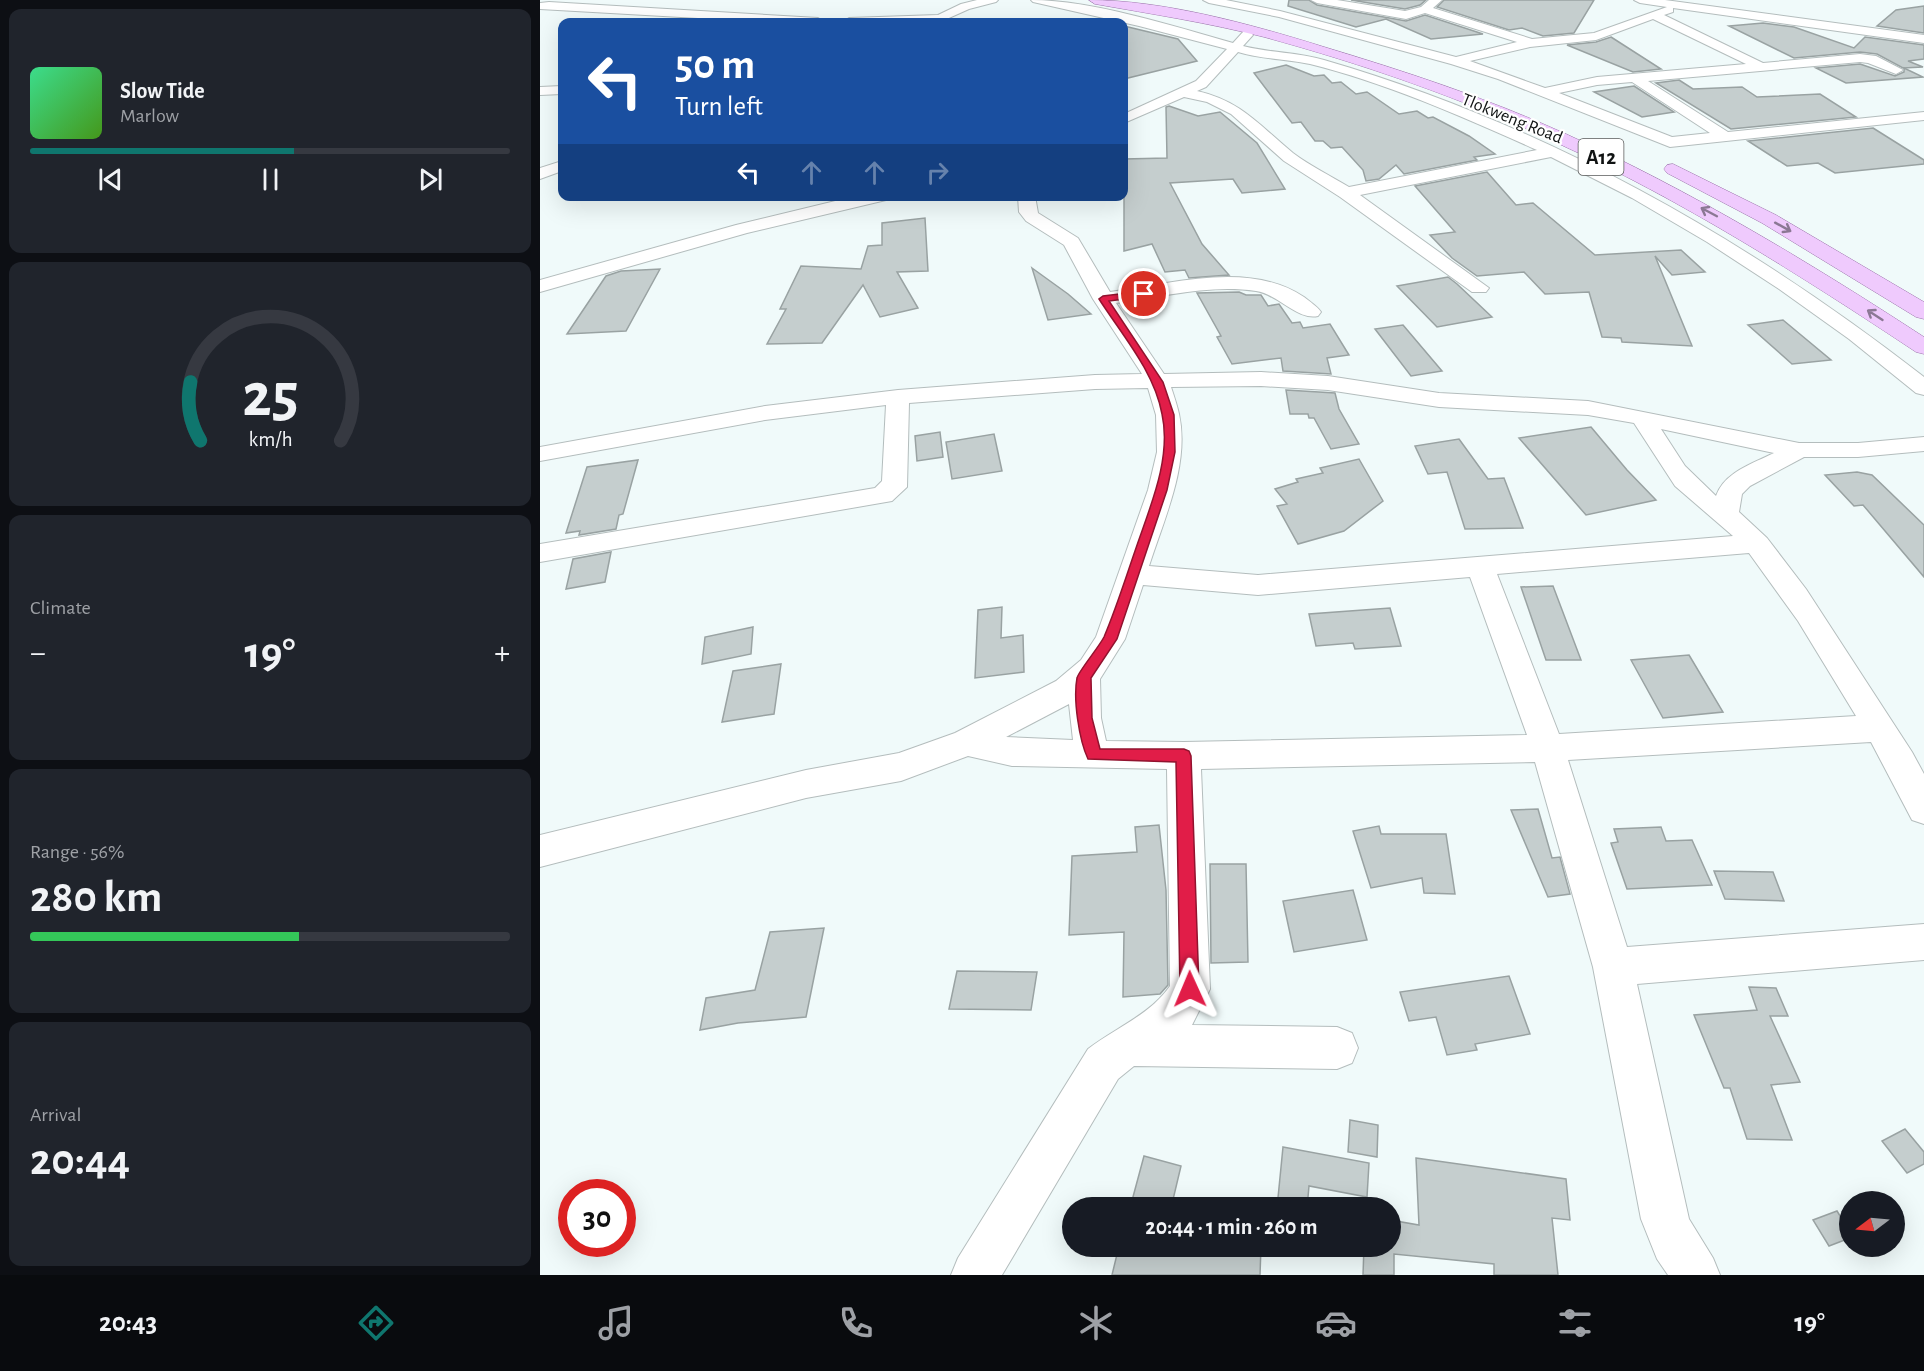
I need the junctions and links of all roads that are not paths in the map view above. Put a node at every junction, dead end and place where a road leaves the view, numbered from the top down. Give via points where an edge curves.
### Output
1 (565, 0) edge
2 (992, 0) edge
3 (1037, 0) edge
4 (1095, 0) edge
5 (1209, 0) edge
6 (1317, 0) edge
7 (1436, 0) edge
8 (1640, 0) edge
9 (1147, 5) edge
10 (1298, 5) dead end
11 (1680, 5) junction
12 (543, 7) edge
13 (857, 9) dead end
14 (1425, 9) junction
15 (1280, 14) junction
16 (1654, 15) junction
17 (745, 18) edge
18 (846, 18) edge
19 (940, 18) edge
20 (1120, 18) edge
21 (1128, 20) edge
22 (1170, 29) junction
23 (1248, 34) junction
24 (1135, 35) dead end
25 (1924, 39) edge
26 (1530, 43) junction
27 (1456, 61) junction
28 (1761, 66) junction
29 (1896, 70) dead end
30 (1635, 78) junction
31 (558, 90) edge
32 (540, 91) edge
33 (1186, 93) junction
34 (1545, 93) junction
35 (1534, 108) dead end
36 (1924, 116) edge
37 (1128, 117) edge
38 (1726, 137) junction
39 (1553, 152) junction
40 (1656, 160) dead end
41 (558, 167) edge
42 (540, 174) edge
43 (1346, 193) junction
44 (859, 201) edge
45 (1028, 201) edge
46 (540, 286) edge
47 (1479, 288) dead end
48 (1103, 299) junction
49 (1311, 312) dead end
50 (1924, 312) edge
51 (1924, 347) edge
52 (1158, 382) junction
53 (1924, 388) edge
54 (898, 397) junction
55 (1642, 417) junction
56 (1924, 444) edge
57 (1799, 450) junction
58 (540, 454) edge
59 (1725, 514) junction
60 (1756, 543) junction
61 (540, 553) edge
62 (1480, 566) junction
63 (1134, 574) junction
64 (1084, 677) junction
65 (1880, 728) junction
66 (967, 742) junction
67 (1548, 748) junction
68 (1094, 755) junction
69 (1184, 756) junction
70 (1924, 809) edge
71 (548, 852) edge
72 (1924, 942) edge
73 (1613, 967) junction
74 (1128, 1045) junction
75 (1337, 1048) dead end
76 (975, 1275) edge
77 (1696, 1275) edge

1 - 12 street
2 - 19 street via 965,6
3 - 20 street
4 - 9 main road, Tlokweng Road / A12
5 - 15 street
6 - 14 street via 1406,15
7 - 14 street
8 - 11 street
9 - 23 main road, Tlokweng Road / A12
9 - 23 main road
10 - 15 street
11 - 16 street
11 - 25 street
12 - 17 street
13 - 18 street
14 - 26 street
15 - 23 street
15 - 27 street
16 - 26 street via 1596,36
16 - 28 street
21 - 22 street
22 - 23 street
22 - 24 street
23 - 33 street via 1208,78
23 - 35 main road, Tlokweng Road / A12 via 1418,64
23 - 39 street via 1257,53 1318,62 1375,80
51 -> 23 main road, Tlokweng Road / A12 via 1724,220 1559,137 1454,94 1332,54
26 - 27 street
27 - 34 street
28 - 29 street via 1866,58
28 - 30 street
30 - 34 street via 1580,84
30 - 38 street
31 - 32 street
33 - 37 street
33 - 43 street via 1212,99 1236,111 1290,158
34 - 38 street via 1662,140
36 - 38 street
39 - 43 street
39 - 53 street via 1670,213 1748,261 1822,310
40 -> 50 main road, A12 via 1801,237
41 - 42 street
43 - 47 street
44 - 46 street via 742,229
45 - 48 street via 1032,217 1072,242
48 - 49 street via 1244,283 1271,288
48 - 52 street
52 - 54 street via 1026,385
52 - 55 street via 1261,379 1328,383 1439,399 1576,407
52 - 63 street via 1168,415 1169,452
54 - 58 street via 765,413
54 - 61 street via 896,481 882,495
55 - 57 street
55 - 59 street via 1683,479
56 - 57 street
57 - 59 street via 1741,480 1730,492
59 - 60 street
60 - 62 street
60 - 65 street via 1815,624
62 - 63 street via 1258,585
62 - 67 street
63 - 64 street via 1110,639
64 - 66 street
64 - 68 street via 1085,718
65 - 67 street
65 - 70 street
66 - 68 street via 1012,752
66 - 71 street via 901,766 806,784
67 - 69 street
67 - 73 street
68 - 69 street
69 - 74 street via 1190,989 1166,1023
72 - 73 street
73 - 77 street via 1665,1219 1682,1256
74 - 75 street
74 - 76 street via 1103,1064

